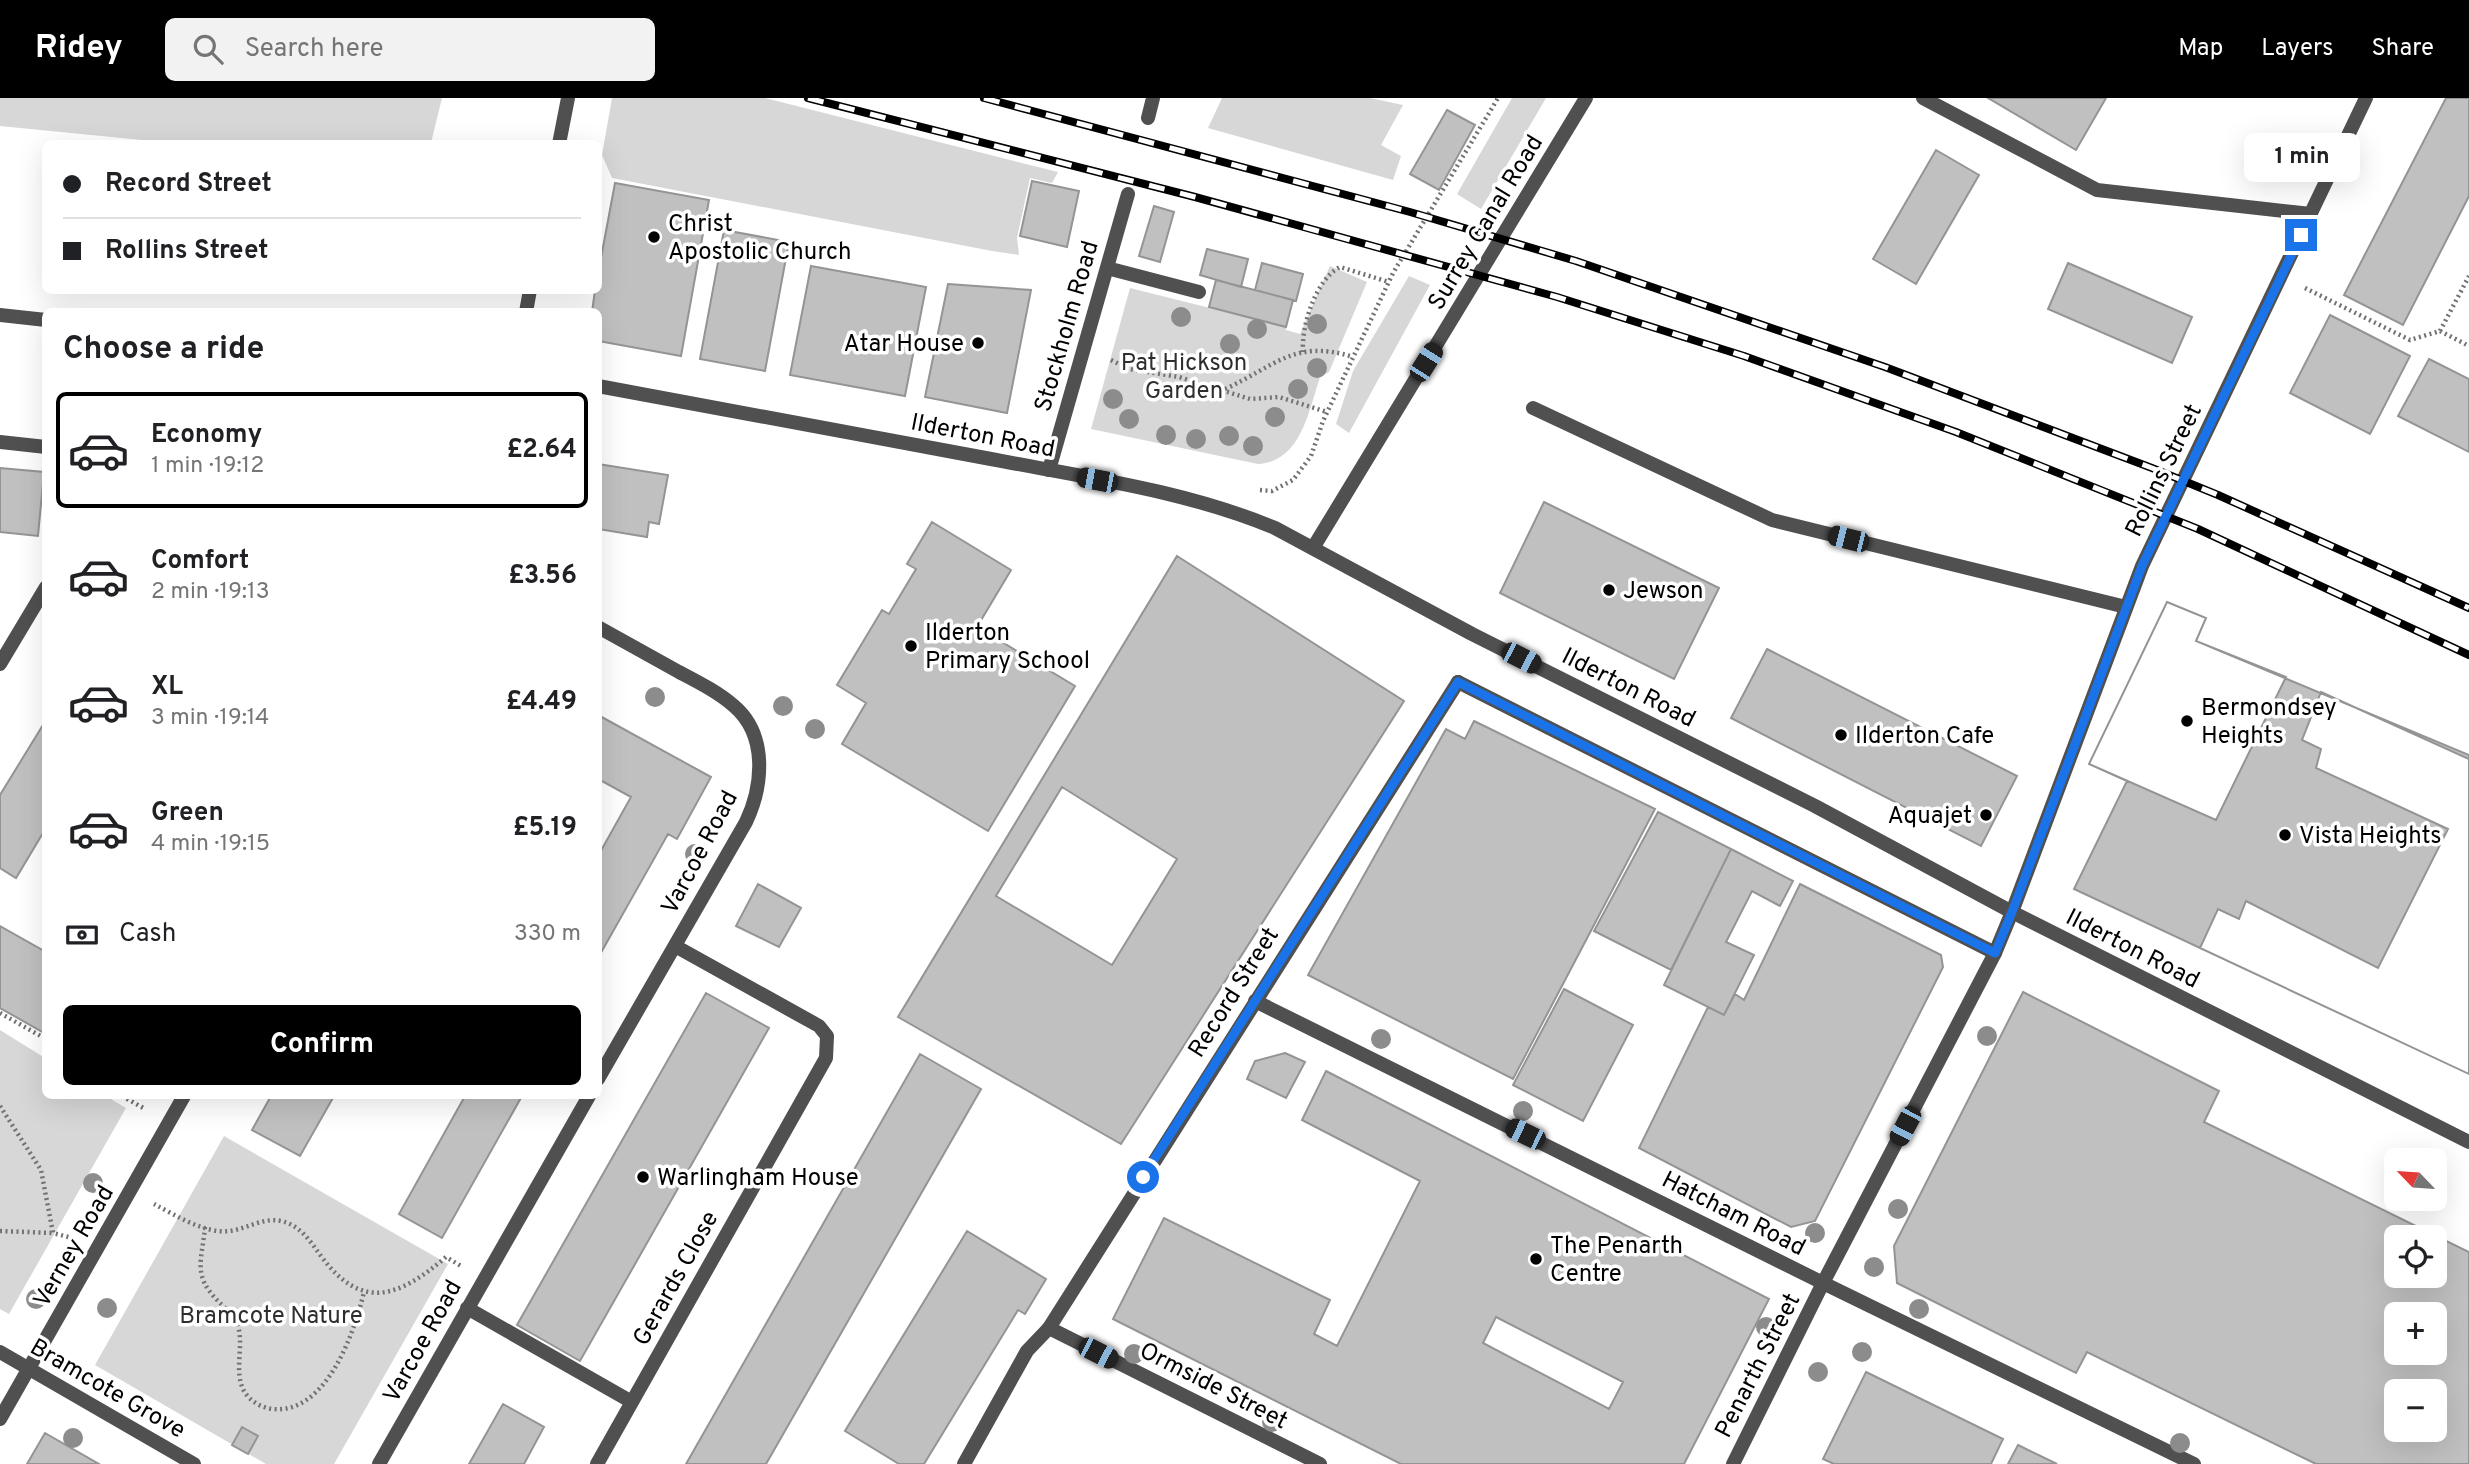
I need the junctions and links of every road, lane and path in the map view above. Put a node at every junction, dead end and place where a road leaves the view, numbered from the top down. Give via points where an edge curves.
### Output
1 (568, 98) edge
2 (1153, 98) edge
3 (1498, 98) edge
4 (1586, 98) edge
5 (1923, 98) edge
6 (2366, 98) edge
7 (1148, 118) dead end
8 (560, 140) edge
9 (1128, 194) dead end
10 (2311, 214) junction
11 (1107, 268) junction
12 (2469, 276) edge
13 (2282, 277) junction
14 (1389, 282) junction
15 (1199, 292) dead end
16 (0, 315) edge
17 (42, 320) edge
18 (2440, 331) junction
19 (2469, 346) edge
20 (1084, 349) junction
21 (1303, 352) junction
22 (1353, 358) junction
23 (602, 387) edge
24 (1224, 390) junction
25 (1533, 408) dead end
26 (1327, 412) junction
27 (0, 442) edge
28 (42, 447) edge
29 (1049, 470) junction
30 (1259, 490) dead end
31 (1313, 548) junction
32 (42, 594) edge
33 (2126, 607) junction
34 (602, 629) edge
35 (0, 664) edge
36 (2012, 912) junction
37 (675, 946) junction
38 (1995, 953) junction
39 (1255, 1000) junction
40 (0, 1013) edge
41 (42, 1038) edge
42 (602, 1072) edge
43 (182, 1099) edge
44 (587, 1099) edge
45 (0, 1106) edge
46 (2469, 1142) edge
47 (130, 1192) junction
48 (205, 1227) junction
49 (0, 1231) edge
50 (53, 1233) junction
51 (100, 1245) junction
52 (483, 1278) junction
53 (1823, 1283) junction
54 (364, 1292) junction
55 (467, 1308) junction
56 (1049, 1328) junction
57 (0, 1352) edge
58 (29, 1369) junction
59 (632, 1402) junction
60 (0, 1419) edge
61 (194, 1464) edge
62 (379, 1464) edge
63 (597, 1464) edge
64 (964, 1464) edge
65 (1320, 1464) edge
66 (1733, 1464) edge
67 (2194, 1464) edge

1 - 8 street
2 - 7 street
3 - 14 path
4 - 31 street, Surrey Canal Road
5 - 10 street via 2097,190
6 - 10 street, Rollins Street
9 - 11 street, Stockholm Road
10 - 13 street, Rollins Street
11 - 15 street
11 - 20 street, Stockholm Road
12 - 18 path
13 - 18 path via 2410,340
13 - 33 street, Rollins Street
14 - 21 path via 1340,267 1331,272 1312,306
14 - 22 path
16 - 17 street
18 - 19 path
20 - 24 path via 1129,369
20 - 29 street, Stockholm Road
21 - 22 path via 1328,350
21 - 24 path
22 - 26 path
23 - 29 street, Ilderton Road
24 - 26 path via 1250,399 1279,397
25 - 33 street via 1772,520
26 - 30 path via 1311,456 1293,480 1272,491
27 - 28 street
29 - 31 street, Ilderton Road via 1224,509
31 - 36 street, Ilderton Road
32 - 35 street
33 - 36 street, Rollins Street
34 - 37 street, Varcoe Road via 737,708 752,729 759,754 760,782 754,804
36 - 38 street, Penarth Street
36 - 46 street, Ilderton Road
37 - 42 street, Varcoe Road
37 - 59 street, Gerards Close via 819,1027 827,1036 828,1047 826,1058
38 - 39 street, Record Street via 1458,682
38 - 53 street, Penarth Street
39 - 53 street, Hatcham Road
39 - 56 street, Record Street
40 - 41 path
43 - 47 street, Verney Road
44 - 52 street, Varcoe Road
45 - 50 path via 41,1170
47 - 48 path
47 - 51 street, Verney Road
48 - 54 path via 230,1231 270,1220 292,1225 304,1233 334,1272
48 - 54 path via 203,1284 237,1324 243,1389 252,1401 270,1409 290,1409 307,1401 321,1386 347,1346
49 - 50 path
50 - 51 path
51 - 58 street, Verney Road
52 - 54 path via 446,1258 421,1278 392,1291
52 - 55 street, Varcoe Road
53 - 66 street, Penarth Street
53 - 67 street, Hatcham Road
55 - 59 street
55 - 62 street, Varcoe Road
56 - 64 street, Record Street via 1027,1351
56 - 65 street, Ormside Street
57 - 58 street, Bramcote Grove
58 - 60 street, Verney Road
58 - 61 street, Bramcote Grove
59 - 63 street, Gerards Close

